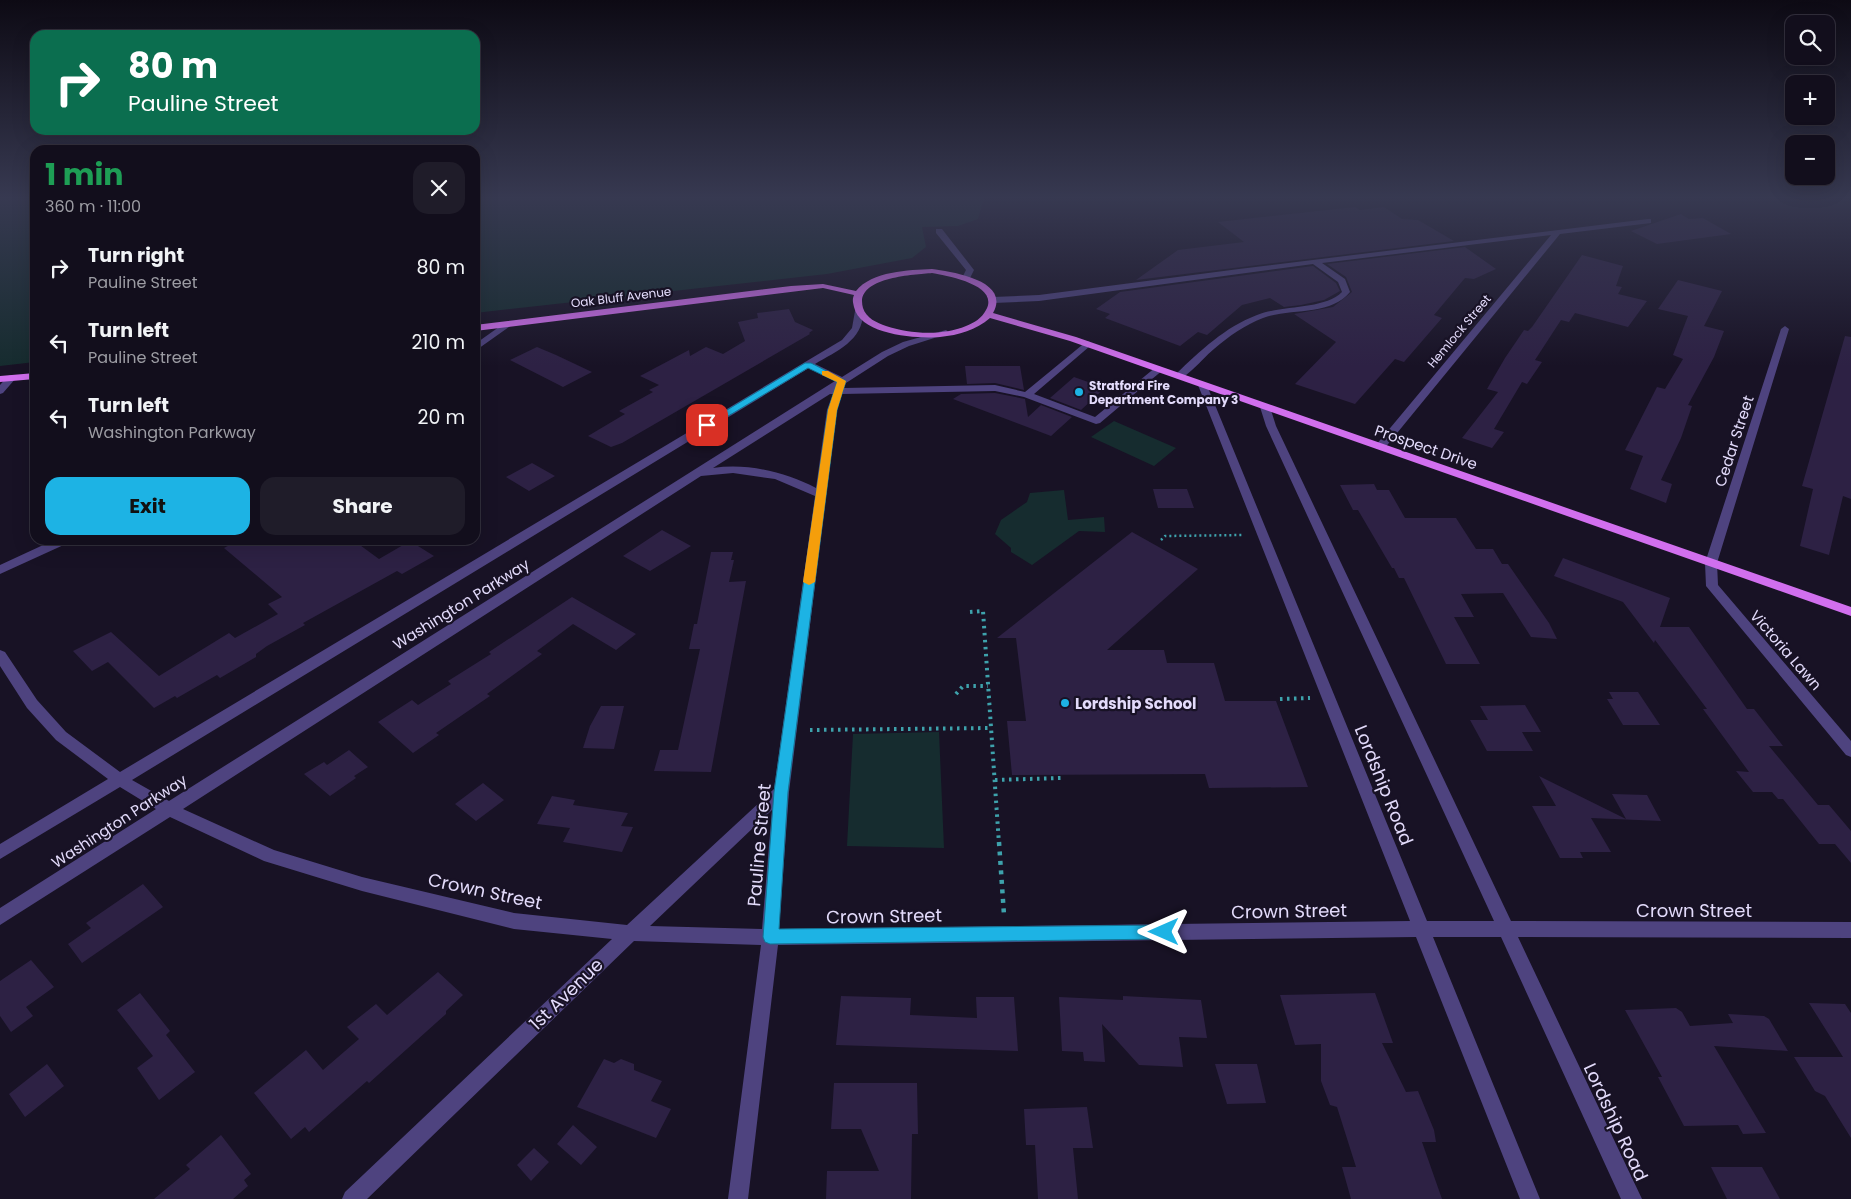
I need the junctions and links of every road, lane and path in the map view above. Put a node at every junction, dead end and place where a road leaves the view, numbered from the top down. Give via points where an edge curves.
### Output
1 (957, 254) edge
2 (1380, 254) edge
3 (1540, 254) edge
4 (1315, 262) junction
5 (966, 278) junction
6 (859, 294) junction
7 (993, 300) junction
8 (859, 311) junction
9 (988, 315) junction
10 (509, 324) junction
11 (480, 327) edge
12 (1785, 329) dead end
13 (946, 333) junction
14 (480, 344) edge
15 (1087, 344) junction
16 (808, 364) junction
17 (1159, 369) junction
18 (30, 376) edge
19 (1179, 376) junction
20 (10, 378) junction
21 (0, 380) edge
22 (1203, 385) junction
23 (836, 388) junction
24 (0, 391) edge
25 (1027, 394) junction
26 (1265, 407) junction
27 (1380, 446) junction
28 (696, 475) junction
29 (821, 495) junction
30 (1263, 535) junction
31 (1161, 540) dead end
32 (53, 545) edge
33 (1711, 563) junction
34 (0, 570) edge
35 (970, 612) dead end
36 (1851, 612) edge
37 (0, 655) edge
38 (988, 686) junction
39 (956, 694) dead end
40 (1280, 698) dead end
41 (1329, 698) junction
42 (991, 728) junction
43 (789, 730) junction
44 (1851, 751) edge
45 (1060, 778) dead end
46 (120, 780) junction
47 (995, 780) junction
48 (781, 792) junction
49 (169, 808) junction
50 (0, 852) edge
51 (0, 917) edge
52 (1422, 929) junction
53 (1506, 929) junction
54 (1851, 930) edge
55 (630, 933) junction
56 (1005, 934) junction
57 (770, 937) junction
58 (352, 1199) edge
59 (738, 1199) edge
60 (1530, 1199) edge
61 (1632, 1199) edge

1 - 5 street via 970,270
2 - 4 street
3 - 27 street, Hemlock Street
4 - 7 street via 1039,298
4 - 19 street via 1342,281 1346,292 1344,296 1242,324 1215,341
5 - 6 main road via 932,271 895,274 867,286
5 - 7 main road via 984,288
6 - 8 main road via 856,302
6 - 10 main road, Oak Bluff Avenue via 824,286 791,288
7 - 9 main road via 993,308
8 - 13 main road via 871,322 892,331 918,335
8 - 16 street, Washington Parkway via 860,322 854,334
9 - 13 main road via 979,323
9 - 15 main road, Prospect Drive
10 - 11 main road, Oak Bluff Avenue
10 - 14 street
12 - 33 street, Cedar Street
13 - 23 street, Washington Parkway via 906,344 885,354
15 - 17 main road, Prospect Drive
15 - 25 street
16 - 23 street
16 - 46 street, Washington Parkway
17 - 19 main road, Prospect Drive
17 - 25 street via 1096,421
18 - 20 main road
19 - 22 main road, Prospect Drive
20 - 21 main road
20 - 24 street
22 - 26 main road, Prospect Drive
22 - 30 street, Lordship Road
23 - 25 street via 995,388
23 - 28 street, Washington Parkway
23 - 29 street, Pauline Street
26 - 27 main road, Prospect Drive
26 - 53 street, Lordship Road via 1271,426
27 - 33 main road, Prospect Drive
28 - 29 street via 726,470 757,472 804,485
28 - 49 street, Washington Parkway
29 - 43 street, Pauline Street
30 - 31 path via 1165,536
30 - 41 street, Lordship Road
32 - 34 street
33 - 36 main road, Prospect Drive
33 - 44 street, Victoria Lawn via 1712,586 1721,599
35 - 38 path via 982,611
37 - 46 street, Crown Street via 32,704 61,736
38 - 39 path via 963,686
38 - 42 path
40 - 41 path
41 - 52 street, Lordship Road
42 - 43 path
42 - 47 path
43 - 48 street, Pauline Street
45 - 47 path
46 - 49 street, Crown Street
46 - 50 street, Washington Parkway
47 - 56 path
48 - 55 street, 1st Avenue
48 - 57 street, Pauline Street
49 - 51 street, Washington Parkway
49 - 55 street, Crown Street via 270,856 362,884 514,920
52 - 53 street, Crown Street
52 - 56 street, Crown Street
52 - 60 street, Lordship Road
53 - 54 street, Crown Street
53 - 61 street, Lordship Road
55 - 57 street, Crown Street
55 - 58 street, 1st Avenue
56 - 57 street, Crown Street
57 - 59 street, Pauline Street

